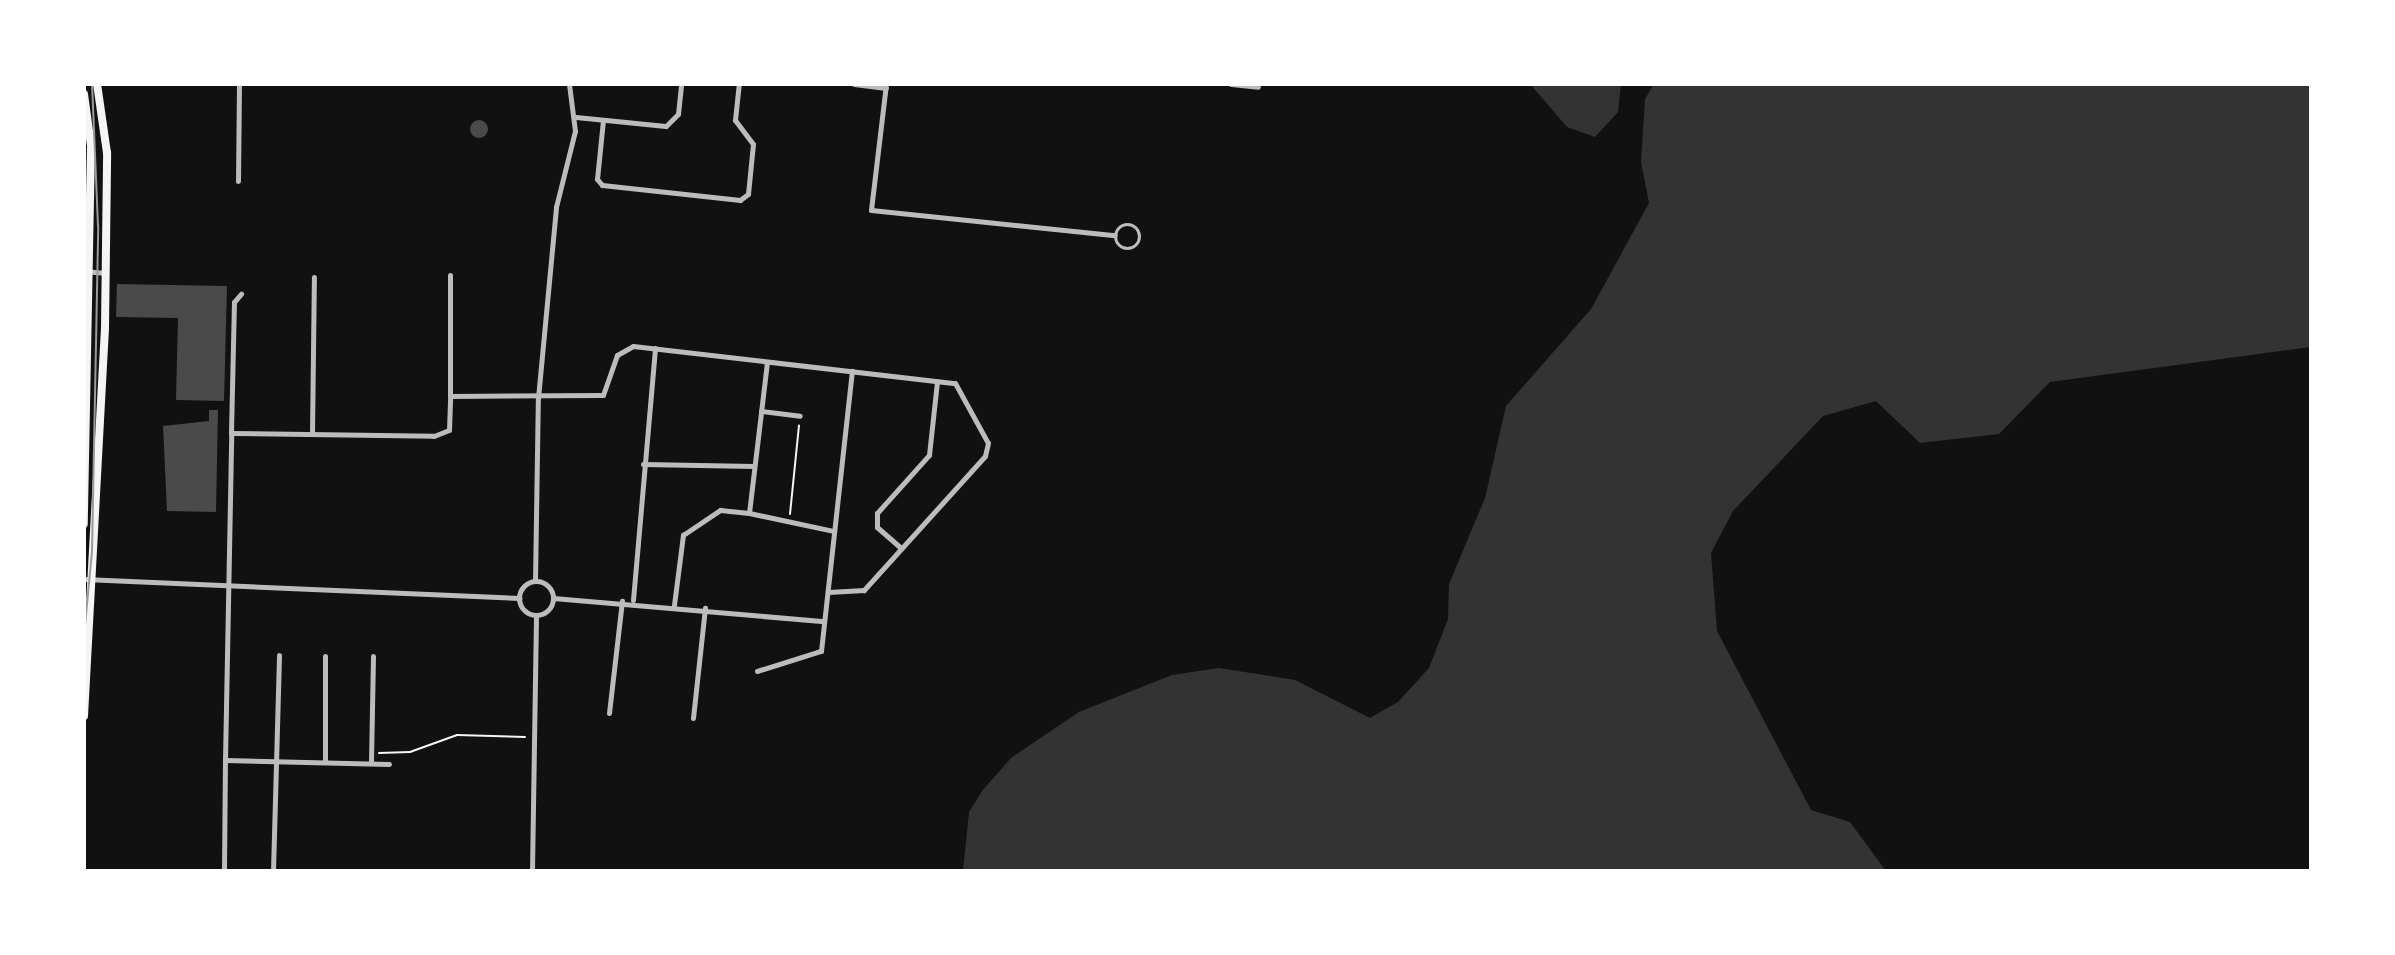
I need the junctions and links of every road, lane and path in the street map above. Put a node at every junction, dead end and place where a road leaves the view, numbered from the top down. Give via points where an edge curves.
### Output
1 (97, 84) edge
2 (239, 84) edge
3 (569, 84) edge
4 (681, 84) edge
5 (739, 84) edge
6 (854, 84) edge
7 (1231, 84) edge
8 (886, 86) edge
9 (1258, 87) dead end
10 (84, 94) edge
11 (576, 117) junction
12 (603, 120) junction
13 (238, 181) dead end
14 (1115, 235) junction
15 (86, 272) edge
16 (106, 273) junction
17 (450, 275) dead end
18 (314, 277) dead end
19 (241, 294) dead end
20 (655, 348) junction
21 (767, 362) junction
22 (852, 371) junction
23 (937, 381) junction
24 (450, 396) junction
25 (538, 398) junction
26 (761, 411) junction
27 (800, 416) joint
28 (231, 433) junction
29 (312, 434) junction
30 (643, 464) junction
31 (754, 466) junction
32 (749, 513) junction
33 (789, 520) junction
34 (84, 524) edge
35 (834, 531) junction
36 (901, 548) junction
37 (84, 579) edge
38 (96, 580) junction
39 (535, 581) junction
40 (228, 584) junction
41 (828, 592) junction
42 (520, 598) junction
43 (553, 598) junction
44 (633, 600) junction
45 (622, 601) junction
46 (674, 605) junction
47 (705, 608) junction
48 (536, 615) junction
49 (824, 621) junction
50 (279, 655) dead end
51 (325, 656) dead end
52 (373, 656) dead end
53 (87, 664) edge
54 (757, 671) dead end
55 (609, 713) dead end
56 (84, 716) edge
57 (693, 718) dead end
58 (534, 739) junction
59 (371, 752) junction
60 (225, 760) junction
61 (277, 760) junction
62 (325, 760) junction
63 (371, 761) junction
64 (389, 764) dead end
65 (224, 871) edge
66 (273, 871) edge
67 (532, 871) edge

1 - 16 main road via 107,153
2 - 13 street
3 - 11 street
4 - 12 street via 678,114 666,126
5 - 12 street via 735,120 753,144 748,194 740,200 602,185
6 - 8 street
7 - 9 street
8 - 14 street via 871,210
10 - 15 main road
11 - 12 street
11 - 25 street
14 - 14 lane via 1128,249 1139,236 1128,224
15 - 16 street
15 - 34 main road
16 - 38 main road
17 - 24 street
18 - 29 street
19 - 28 street via 234,302
20 - 21 street
20 - 25 street via 633,346 617,355 603,395
20 - 30 street
21 - 22 street
21 - 26 street
22 - 23 street
22 - 35 street
23 - 36 street via 929,455 877,513 877,527
23 - 36 street via 955,383 988,443 985,456
24 - 25 street
24 - 29 street via 449,430 434,436
25 - 39 street
26 - 27 street
26 - 31 street
27 - 33 path
28 - 29 street
28 - 40 street
30 - 31 street
30 - 44 street
31 - 32 street
32 - 33 street
32 - 46 street via 720,510 683,535
33 - 35 street
35 - 41 street
36 - 41 street via 864,590
37 - 38 street
38 - 40 street
38 - 53 main road
39 - 42 street
39 - 43 street
40 - 42 street
40 - 60 street
41 - 49 street
42 - 48 street
43 - 45 street
43 - 48 street
44 - 45 street
44 - 46 street
45 - 55 street
46 - 47 street
47 - 49 street
47 - 57 street
48 - 58 street
49 - 54 street via 821,651
50 - 61 street
51 - 62 street
52 - 59 street
53 - 56 main road
58 - 59 path via 457,735 410,752
58 - 67 street
59 - 63 street
60 - 61 street
60 - 65 street
61 - 62 street
61 - 66 street
62 - 63 street
63 - 64 street

